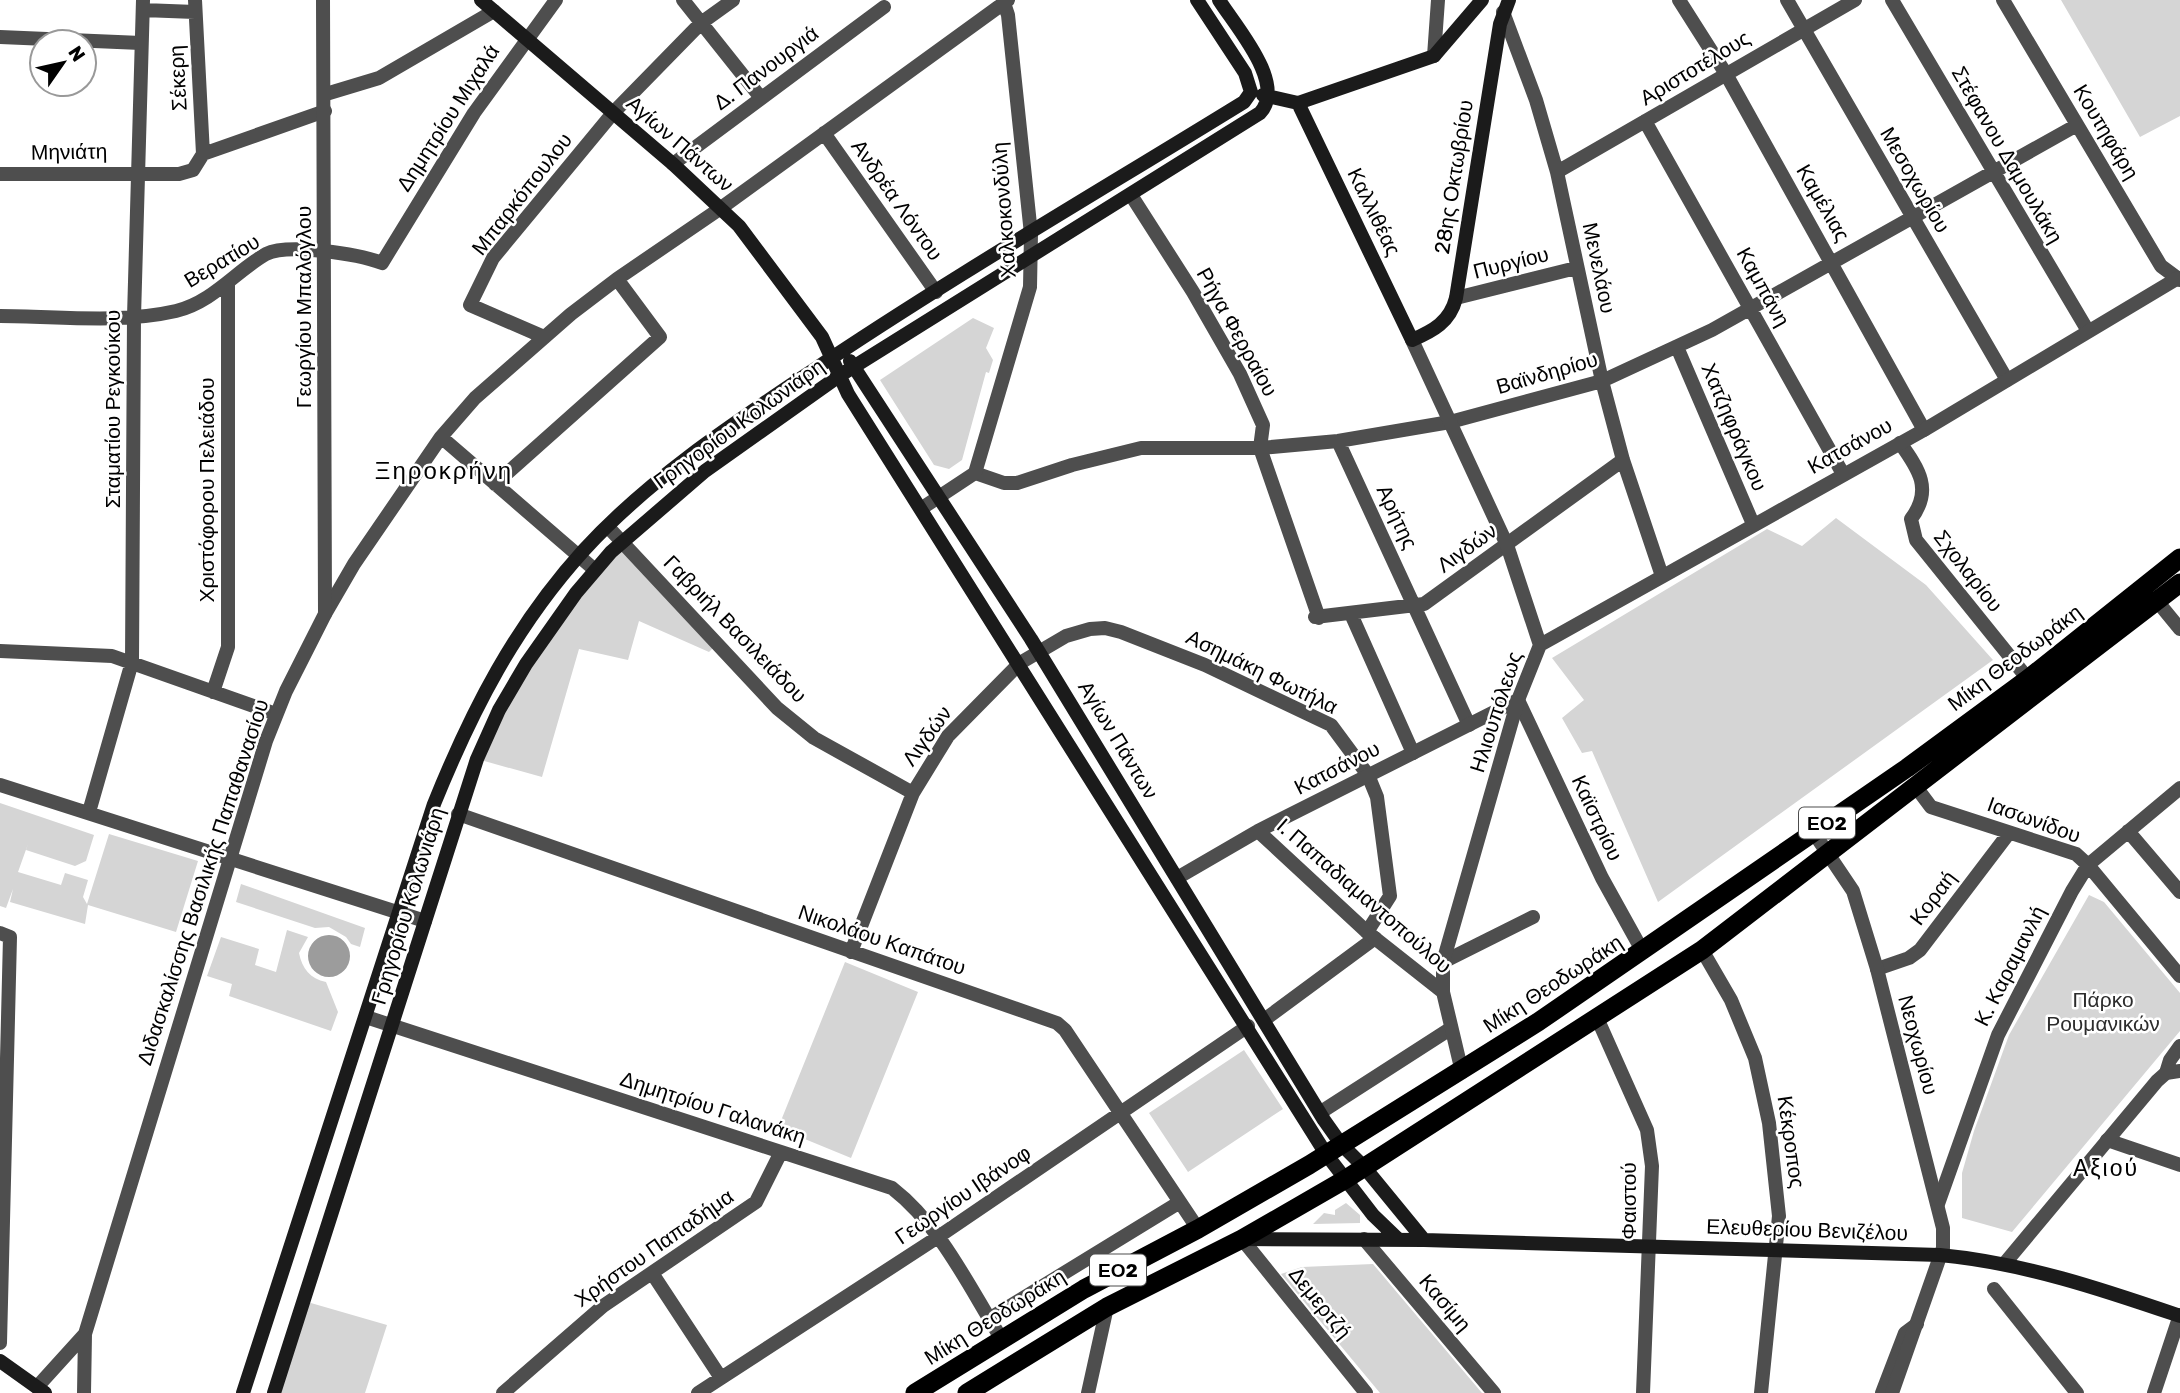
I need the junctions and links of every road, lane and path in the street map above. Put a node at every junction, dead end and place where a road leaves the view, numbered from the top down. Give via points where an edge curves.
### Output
1 (323, 0) edge
2 (481, 0) edge
3 (556, 0) edge
4 (683, 0) edge
5 (733, 0) edge
6 (1219, 0) edge
7 (1438, 0) edge
8 (1482, 0) edge
9 (1679, 0) edge
10 (1787, 0) edge
11 (1855, 0) edge
12 (1892, 0) edge
13 (2003, 0) edge
14 (1005, 1) edge
15 (1199, 1) edge
16 (143, 5) edge
17 (195, 6) edge
18 (1506, 6) edge
19 (884, 7) dead end
20 (494, 11) junction
21 (701, 23) junction
22 (1804, 28) junction
23 (0, 37) edge
24 (526, 38) junction
25 (141, 43) junction
26 (1434, 57) junction
27 (1726, 74) junction
28 (1251, 92) junction
29 (326, 94) junction
30 (1269, 96) junction
31 (761, 98) junction
32 (1298, 103) junction
33 (325, 111) junction
34 (613, 113) junction
35 (1645, 121) junction
36 (2077, 125) junction
37 (824, 133) junction
38 (203, 154) junction
39 (673, 164) junction
40 (139, 172) junction
41 (1557, 172) junction
42 (1992, 173) junction
43 (0, 174) edge
44 (1131, 194) junction
45 (721, 208) junction
46 (1912, 218) junction
47 (1031, 234) junction
48 (325, 250) junction
49 (1032, 256) junction
50 (1832, 262) junction
51 (382, 263) joint
52 (1576, 268) junction
53 (617, 279) junction
54 (2179, 279) edge
55 (228, 285) junction
56 (936, 292) junction
57 (1456, 298) junction
58 (1751, 307) junction
59 (0, 316) edge
60 (134, 317) junction
61 (2088, 331) junction
62 (544, 337) junction
63 (1412, 340) junction
64 (1677, 346) junction
65 (834, 355) junction
66 (855, 366) junction
67 (839, 376) junction
68 (2007, 380) junction
69 (1602, 381) junction
70 (1450, 422) junction
71 (1924, 430) junction
72 (441, 437) junction
73 (1338, 441) junction
74 (1900, 443) junction
75 (1260, 448) junction
76 (1623, 460) junction
77 (975, 473) junction
78 (1843, 474) junction
79 (495, 484) junction
80 (939, 495) junction
81 (922, 509) junction
82 (1753, 524) junction
83 (608, 527) junction
84 (623, 541) junction
85 (1507, 545) junction
86 (578, 557) junction
87 (2180, 558) edge
88 (595, 570) junction
89 (1662, 576) junction
90 (2180, 583) edge
91 (2157, 601) junction
92 (1415, 606) junction
93 (325, 614) junction
94 (1351, 614) junction
95 (1317, 618) joint
96 (2180, 629) edge
97 (1121, 632) joint
98 (1540, 645) junction
99 (0, 651) edge
100 (1040, 653) junction
101 (132, 662) junction
102 (1020, 663) junction
103 (2028, 679) junction
104 (213, 692) junction
105 (1518, 700) junction
106 (276, 714) junction
107 (1469, 725) junction
108 (1413, 753) junction
109 (1368, 775) junction
110 (0, 785) edge
111 (1916, 787) junction
112 (2180, 788) edge
113 (913, 793) junction
114 (89, 812) junction
115 (457, 814) junction
116 (1258, 831) junction
117 (2128, 831) junction
118 (1814, 833) junction
119 (2009, 833) junction
120 (1829, 853) junction
121 (230, 858) junction
122 (2088, 865) junction
123 (1177, 878) junction
124 (2180, 892) edge
125 (400, 913) junction
126 (1533, 917) dead end
127 (425, 921) junction
128 (0, 933) edge
129 (1371, 935) junction
130 (1702, 950) junction
131 (851, 952) junction
132 (1643, 952) junction
133 (1443, 962) junction
134 (1877, 970) junction
135 (2180, 976) edge
136 (1443, 992) junction
137 (366, 1017) junction
138 (1264, 1020) junction
139 (1598, 1020) junction
140 (393, 1026) junction
141 (1248, 1027) junction
142 (1450, 1029) junction
143 (2180, 1046) edge
144 (1462, 1072) junction
145 (2173, 1072) edge
146 (1321, 1112) junction
147 (1121, 1114) junction
148 (2107, 1140) junction
149 (1334, 1149) junction
150 (781, 1152) junction
151 (3, 1159) edge
152 (2180, 1165) edge
153 (1365, 1168) junction
154 (1346, 1179) junction
155 (1180, 1202) junction
156 (1938, 1204) junction
157 (1198, 1229) junction
158 (938, 1237) junction
159 (1242, 1238) junction
160 (1364, 1240) junction
161 (1399, 1240) junction
162 (1424, 1240) junction
163 (1650, 1247) junction
164 (1776, 1250) junction
165 (1940, 1255) junction
166 (2005, 1263) junction
167 (652, 1273) junction
168 (1993, 1289) dead end
169 (1107, 1307) junction
170 (2180, 1316) edge
171 (989, 1319) junction
172 (1917, 1324) junction
173 (85, 1334) junction
174 (1001, 1338) junction
175 (0, 1343) edge
176 (0, 1361) edge
177 (721, 1378) junction
178 (41, 1390) edge
179 (84, 1393) edge
180 (243, 1393) edge
181 (274, 1393) edge
182 (503, 1393) edge
183 (698, 1393) edge
184 (915, 1393) edge
185 (967, 1393) edge
186 (1088, 1393) edge
187 (1366, 1393) edge
188 (1494, 1393) edge
189 (1643, 1393) edge
190 (1760, 1393) edge
191 (1882, 1393) edge
192 (1892, 1393) edge
193 (2077, 1393) edge
194 (2154, 1393) edge

1 - 29 street, Γεωργίου Μπαλόγλου
2 - 20 main road, Αγίων Πάντων
3 - 24 street, Δημητρίου Μιχαλά
4 - 21 street
5 - 21 street, Μπαρκόπουλου
6 - 30 main road via 1263,68
7 - 26 street
8 - 26 main road
9 - 27 street, Καμέλιας
10 - 22 street, Μεσοχωρίου
11 - 22 street, Αριστοτέλους
12 - 42 street, Στέφανου Δαμουλάκη
13 - 36 street, Κουτηφάρη
14 - 37 street, Διδασκαλίσσης Βασιλικής Παπαθανασίου
14 - 47 street, Χαλκοκονδύλη
15 - 28 main road via 1245,73
16 - 17 street
16 - 25 street, Σταματίου Ρεγκούκου
17 - 38 street, Σέκερη
18 - 41 street, Μενελάου
18 - 57 main road, 28ης Οκτωβρίου
19 - 31 street, Δ. Πανουργιά
20 - 24 main road, Αγίων Πάντων
20 - 29 street via 379,78
21 - 31 street
21 - 34 street, Μπαρκόπουλου
22 - 27 street, Αριστοτέλους
22 - 46 street, Μεσοχωρίου
23 - 25 street
24 - 34 main road, Αγίων Πάντων
24 - 51 street, Δημητρίου Μιχαλά via 453,145
25 - 40 street, Σταματίου Ρεγκούκου
26 - 32 main road
27 - 35 street, Αριστοτέλους
27 - 50 street, Καμέλιας
28 - 30 main road
28 - 47 main road, Γρηγορίου Κολωνιάρη via 1244,102
29 - 33 street, Γεωργίου Μπαλόγλου
30 - 32 main road
30 - 44 main road, Γρηγορίου Κολωνιάρη via 1265,108 1252,120
31 - 39 street, Δ. Πανουργιά
32 - 63 main road, Καλλιθέας
33 - 38 street
33 - 48 street, Γεωργίου Μπαλόγλου
34 - 39 main road, Αγίων Πάντων
34 - 62 street, Μπαρκόπουλου via 494,258 470,305
35 - 41 street, Αριστοτέλους
35 - 58 street, Καμπάνη
36 - 42 street, Βαϊνδηρίου
36 - 54 street, Κουτηφάρη via 2161,266
37 - 45 street, Διδασκαλίσσης Βασιλικής Παπαθανασίου
37 - 56 street, Ανδρέα Λόντου
38 - 40 street via 198,165 186,173
39 - 45 main road, Αγίων Πάντων
40 - 43 street, Μηνιάτη
40 - 60 street, Σταματίου Ρεγκούκου
41 - 52 street, Μενελάου
42 - 46 street, Βαϊνδηρίου
42 - 61 street, Στέφανου Δαμουλάκη
44 - 49 main road, Γρηγορίου Κολωνιάρη
44 - 75 street, Ρήγα Φερραίου via 1240,374 1263,425
45 - 53 street, Διδασκαλίσσης Βασιλικής Παπαθανασίου
45 - 65 main road, Αγίων Πάντων via 759,250
46 - 50 street, Βαϊνδηρίου
46 - 68 street, Μεσοχωρίου
47 - 49 street, Χαλκοκονδύλη
47 - 56 main road, Γρηγορίου Κολωνιάρη
48 - 51 street, Βερατίου
48 - 55 street, Βερατίου via 270,253
48 - 93 street, Γεωργίου Μπαλόγλου
49 - 66 main road, Γρηγορίου Κολωνιάρη
49 - 77 street, Χαλκοκονδύλη via 1026,302
50 - 58 street, Βαϊνδηρίου
50 - 71 street, Καμέλιας
52 - 57 street, Πυργίου
52 - 69 street, Μενελάου
53 - 62 street, Διδασκαλίσσης Βασιλικής Παπαθανασίου
53 - 79 street via 660,337
54 - 61 street, Κατσάνου
55 - 60 street, Βερατίου via 180,309
55 - 104 street, Χριστόφορου Πελειάδου via 228,647
56 - 65 main road, Γρηγορίου Κολωνιάρη
57 - 63 main road, 28ης Οκτωβρίου via 1444,321
58 - 64 street, Βαϊνδηρίου
58 - 78 street, Καμπάνη
59 - 60 street, Βερατίου
60 - 101 street, Σταματίου Ρεγκούκου
61 - 68 street, Κατσάνου
62 - 72 street, Διδασκαλίσσης Βασιλικής Παπαθανασίου via 475,398
63 - 70 street, Ηλιουπόλεως
64 - 69 street, Βαϊνδηρίου
64 - 82 street, Χατζηφράγκου
65 - 66 main road, Αγίων Πάντων
65 - 67 main road, Αγίων Πάντων
65 - 83 main road, Γρηγορίου Κολωνιάρη via 740,419
66 - 67 main road, Γρηγορίου Κολωνιάρη
66 - 80 main road, Αγίων Πάντων
67 - 81 main road, Αγίων Πάντων
67 - 84 main road, Γρηγορίου Κολωνιάρη via 705,471
68 - 71 street, Κατσάνου
69 - 70 street, Βαϊνδηρίου
69 - 76 street, Μενελάου
70 - 73 street, Βαϊνδηρίου
70 - 85 street, Ηλιουπόλεως
71 - 74 street, Κατσάνου
72 - 79 street
72 - 93 street, Διδασκαλίσσης Βασιλικής Παπαθανασίου
73 - 75 street, Βαϊνδηρίου
73 - 92 street, Αρήτης
74 - 78 street, Κατσάνου
74 - 103 street, Σχολαρίου via 1923,478 1923,497 1911,519 1916,540
75 - 77 street, Βαϊνδηρίου via 1141,449 1072,464 1017,483
75 - 95 street, Ρήγα Φερραίου
76 - 85 street, Λιγδών
76 - 89 street, Μενελάου
77 - 80 street
78 - 82 street, Κατσάνου
79 - 86 street
80 - 81 street
80 - 100 main road, Αγίων Πάντων
81 - 102 main road, Αγίων Πάντων
82 - 89 street, Κατσάνου
83 - 84 street, Γαβριήλ Βασιλειάδου
83 - 86 main road, Γρηγορίου Κολωνιάρη
84 - 88 main road, Γρηγορίου Κολωνιάρη
84 - 113 street, Γαβριήλ Βασιλειάδου via 777,708 814,738
85 - 92 street, Λιγδών via 1427,603
85 - 98 street, Ηλιουπόλεως
86 - 88 street
86 - 125 main road, Γρηγορίου Κολωνιάρη via 489,679 434,804
87 - 103 highway, Μίκη Θεοδωράκη / ΕΟ2
88 - 115 main road, Γρηγορίου Κολωνιάρη via 533,654 499,710
89 - 98 street, Κατσάνου
90 - 91 highway, Μίκη Θεοδωράκη / ΕΟ2
91 - 96 street
91 - 111 highway, Μίκη Θεοδωράκη / ΕΟ2
92 - 94 street, Λιγδών
92 - 107 street, Αρήτης
93 - 106 street, Διδασκαλίσσης Βασιλικής Παπαθανασίου
94 - 95 street, Λιγδών
94 - 108 street
97 - 100 street, Λιγδών via 1082,630
97 - 109 street, Ασημάκη Φωτήλα via 1205,664 1331,725
98 - 105 street, Ηλιουπόλεως
99 - 101 street via 105,655
100 - 102 street, Λιγδών
100 - 123 main road, Αγίων Πάντων
101 - 104 street
101 - 114 street, Σταματίου Ρεγκούκου
102 - 113 street, Λιγδών via 948,736
102 - 141 main road, Αγίων Πάντων
103 - 118 highway, Μίκη Θεοδωράκη / ΕΟ2
104 - 106 street
105 - 107 street, Κατσάνου
105 - 132 street, Καϊστρίου via 1602,878
105 - 133 street, Ηλιουπόλεως
106 - 121 street, Διδασκαλίσσης Βασιλικής Παπαθανασίου
107 - 108 street, Κατσάνου
108 - 109 street, Κατσάνου
109 - 116 street, Κατσάνου
109 - 129 street, Ασημάκη Φωτήλα via 1377,797 1390,891
110 - 114 street
111 - 119 street, Ιασωνίδου via 1931,807
111 - 120 highway, Μίκη Θεοδωράκη / ΕΟ2
112 - 117 street, Κ. Καραμανλή
113 - 131 street, Λιγδών
114 - 121 street
115 - 127 main road, Γρηγορίου Κολωνιάρη
115 - 131 street, Νικολάου Καπάτου
116 - 123 street, Κατσάνου
116 - 129 street, Ι. Παπαδιαμαντοπούλου
117 - 122 street, Κ. Καραμανλή
117 - 124 street
118 - 120 street, Νεοχωρίου
118 - 132 highway, Μίκη Θεοδωράκη / ΕΟ2
119 - 122 street, Ιασωνίδου via 2076,854
119 - 134 street, Κοραή via 1920,950
120 - 130 highway, Μίκη Θεοδωράκη / ΕΟ2
120 - 134 street, Νεοχωρίου via 1853,891
121 - 125 street
121 - 173 street, Διδασκαλίσσης Βασιλικής Παπαθανασίου
122 - 135 street, Ιασωνίδου
122 - 156 street, Κ. Καραμανλή via 1998,1035
123 - 138 main road, Αγίων Πάντων
125 - 127 street
125 - 137 main road, Γρηγορίου Κολωνιάρη
126 - 133 street
127 - 140 main road, Γρηγορίου Κολωνιάρη
128 - 151 street via 10,937
129 - 136 street, Ι. Παπαδιαμαντοπούλου
129 - 138 street
130 - 139 highway, Μίκη Θεοδωράκη / ΕΟ2
130 - 164 street, Κέκροπος via 1731,1000 1757,1067 1776,1182
131 - 147 street, Νικολάου Καπάτου via 1057,1023
132 - 144 highway, Μίκη Θεοδωράκη / ΕΟ2
133 - 136 street, Ηλιουπόλεως
134 - 156 street, Νεοχωρίου
136 - 142 street, Ηλιουπόλεως
137 - 140 street, Δημητρίου Γαλανάκη
137 - 180 main road, Γρηγορίου Κολωνιάρη
138 - 146 main road, Αγίων Πάντων
139 - 153 highway, Μίκη Θεοδωράκη / ΕΟ2
139 - 163 street, Φαιστού via 1647,1130 1652,1166
140 - 150 street, Δημητρίου Γαλανάκη
140 - 181 main road, Γρηγορίου Κολωνιάρη
141 - 147 street, Γεωργίου Ιβάνοφ
141 - 149 main road, Αγίων Πάντων
142 - 144 street, Ηλιουπόλεως
142 - 146 street
143 - 145 street via 2170,1060
144 - 149 highway, Μίκη Θεοδωράκη / ΕΟ2
145 - 148 street
146 - 149 main road, Αγίων Πάντων
147 - 155 street, Νικολάου Καπάτου
147 - 158 street, Γεωργίου Ιβάνοφ
148 - 152 street
148 - 166 street
149 - 153 main road, Αγίων Πάντων
149 - 154 main road, Αγίων Πάντων
149 - 157 highway, Μίκη Θεοδωράκη / ΕΟ2
150 - 158 street, Δημητρίου Γαλανάκη via 892,1188 913,1204
150 - 167 street, Χρήστου Παπαδήμα via 756,1202
151 - 175 street
153 - 154 highway, Μίκη Θεοδωράκη / ΕΟ2
153 - 162 main road
154 - 159 highway, Μίκη Θεοδωράκη / ΕΟ2
154 - 161 main road
155 - 157 street, Νικολάου Καπάτου
155 - 171 street
156 - 165 street, Νεοχωρίου via 1944,1235
157 - 174 highway, Μίκη Θεοδωράκη / ΕΟ2 via 1093,1283
158 - 171 street, Δημητρίου Γαλανάκη
158 - 177 street, Γεωργίου Ιβάνοφ
159 - 160 main road, Ελευθερίου Βενιζέλου
159 - 169 highway, Μίκη Θεοδωράκη / ΕΟ2
159 - 187 street, Δεμερτζή
160 - 161 main road, Ελευθερίου Βενιζέλου
160 - 188 street, Κασίμη
161 - 162 main road, Ελευθερίου Βενιζέλου
162 - 163 main road, Ελευθερίου Βενιζέλου
163 - 164 main road, Ελευθερίου Βενιζέλου
163 - 189 street, Φαιστού
164 - 165 main road, Ελευθερίου Βενιζέλου
164 - 190 street, Κέκροπος
165 - 166 main road, Ελευθερίου Βενιζέλου
165 - 172 street, Νεοχωρίου
166 - 170 main road, Ελευθερίου Βενιζέλου via 2094,1286
167 - 177 street
167 - 182 street, Χρήστου Παπαδήμα via 603,1306
168 - 193 street
169 - 185 highway, Μίκη Θεοδωράκη / ΕΟ2
169 - 186 street
170 - 194 street
171 - 174 street, Δημητρίου Γαλανάκη
172 - 191 street via 1905,1333
172 - 192 street
173 - 178 street, Διδασκαλίσσης Βασιλικής Παπαθανασίου
173 - 179 street, Διδασκαλίσσης Βασιλικής Παπαθανασίου
174 - 184 highway, Μίκη Θεοδωράκη / ΕΟ2
176 - 178 main road
177 - 183 street, Γεωργίου Ιβάνοφ

